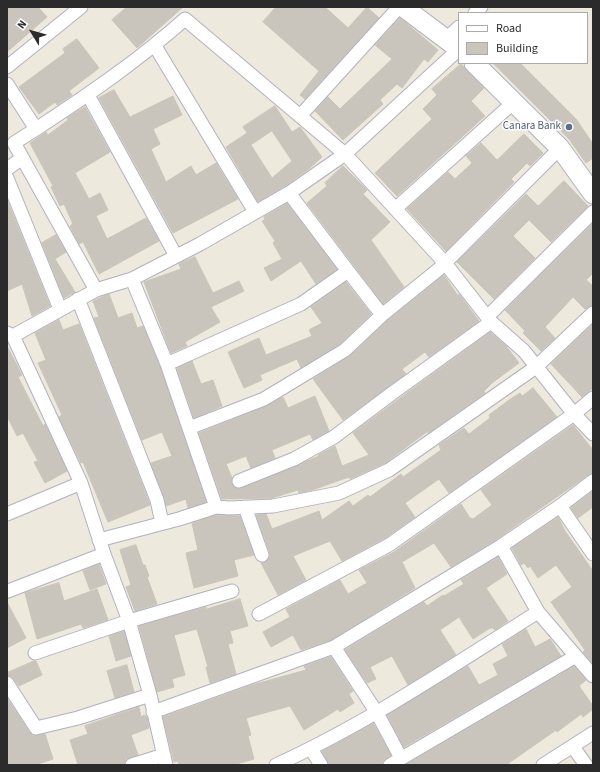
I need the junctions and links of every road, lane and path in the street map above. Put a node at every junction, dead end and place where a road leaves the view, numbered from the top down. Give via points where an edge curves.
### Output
1 (81, 7) edge
2 (399, 7) edge
3 (403, 7) edge
4 (456, 41) edge
5 (155, 46) junction
6 (475, 64) edge
7 (7, 67) edge
8 (7, 84) edge
9 (88, 95) junction
10 (514, 102) junction
11 (300, 116) junction
12 (36, 129) junction
13 (560, 148) junction
14 (345, 154) junction
15 (21, 159) junction
16 (7, 169) edge
17 (7, 178) edge
18 (590, 183) edge
19 (290, 193) junction
20 (395, 210) junction
21 (256, 212) junction
22 (593, 212) edge
23 (176, 256) junction
24 (445, 263) junction
25 (348, 271) junction
26 (132, 279) junction
27 (96, 290) junction
28 (78, 298) junction
29 (60, 309) junction
30 (593, 314) edge
31 (382, 315) junction
32 (489, 320) junction
33 (10, 334) edge
34 (167, 364) junction
35 (536, 367) junction
36 (593, 398) edge
37 (574, 414) junction
38 (189, 428) junction
39 (593, 434) edge
40 (239, 481) dead end
41 (593, 481) edge
42 (81, 483) junction
43 (216, 506) junction
44 (560, 506) junction
45 (245, 507) junction
46 (7, 514) edge
47 (162, 523) junction
48 (100, 540) junction
49 (501, 546) junction
50 (104, 554) junction
51 (593, 554) edge
52 (262, 555) dead end
53 (8, 591) dead end
54 (232, 591) dead end
55 (538, 612) junction
56 (259, 614) dead end
57 (129, 621) junction
58 (334, 647) junction
59 (36, 653) dead end
60 (576, 656) junction
61 (593, 676) edge
62 (7, 683) edge
63 (150, 695) junction
64 (153, 712) junction
65 (377, 713) junction
66 (593, 733) edge
67 (573, 747) junction
68 (311, 748) junction
69 (165, 760) edge
70 (395, 763) edge
71 (132, 765) edge
72 (276, 765) edge
73 (321, 765) edge
74 (543, 765) edge
75 (586, 765) edge

1 - 7 street
2 - 11 street
3 - 4 main road
4 - 14 street
5 - 9 street
5 - 11 street via 185,19
5 - 21 street
6 - 10 main road
8 - 12 street
9 - 12 street
9 - 23 street
10 - 13 main road
10 - 20 street
11 - 14 street
12 - 15 street via 14,143
13 - 18 main road
13 - 24 street
14 - 19 street
14 - 20 street
15 - 16 street
15 - 27 street
17 - 29 street
19 - 21 street
19 - 25 street
20 - 24 street
21 - 23 street
22 - 32 street
23 - 26 street
24 - 31 street
24 - 32 street
25 - 31 street
25 - 34 street via 301,304
26 - 27 street
26 - 34 street
27 - 28 street
28 - 29 street
28 - 47 street via 157,500
29 - 33 street
30 - 35 street
31 - 38 street via 345,350 264,399
32 - 35 street via 524,351
32 - 40 street via 334,437 294,459
33 - 42 street
34 - 38 street
35 - 37 street
35 - 45 street via 389,470 339,493 273,506
36 - 37 street
37 - 39 street
37 - 56 street via 389,544
38 - 43 street
41 - 44 street
42 - 46 street
42 - 48 street
43 - 45 street
43 - 47 street
44 - 49 street
44 - 51 street
45 - 52 street
47 - 48 street
48 - 50 street
49 - 55 street
49 - 58 street
50 - 53 street
50 - 57 street
54 - 57 street
55 - 60 street
55 - 65 street
57 - 59 street
57 - 63 street
58 - 64 street
58 - 65 street
60 - 61 street
60 - 70 street
62 - 63 street via 36,728 78,718
63 - 64 street
64 - 69 street
65 - 68 street
65 - 70 street
66 - 67 street
67 - 74 street
67 - 75 street
68 - 72 street
68 - 73 street
69 - 71 street

